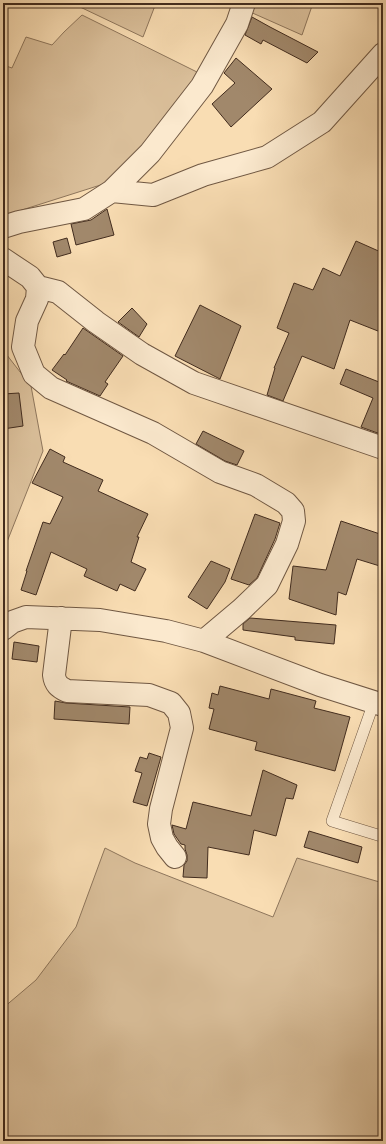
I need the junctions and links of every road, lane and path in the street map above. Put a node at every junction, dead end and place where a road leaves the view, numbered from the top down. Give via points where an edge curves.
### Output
1 (244, 3) edge
2 (383, 54) edge
3 (112, 191) junction
4 (3, 227) edge
5 (3, 259) edge
6 (38, 287) junction
7 (383, 448) edge
8 (61, 618) junction
9 (3, 629) edge
10 (204, 642) junction
11 (379, 703) edge
12 (381, 836) dead end
13 (175, 857) dead end

1 - 3 street via 237,24 202,86 150,153
2 - 3 street via 322,122 267,157 203,175 153,195
3 - 4 street via 84,209
5 - 6 street via 30,277
6 - 7 street via 58,292 142,354 194,383
6 - 10 street via 38,299 27,320 23,347 34,374 51,388 154,433 220,472 256,485 286,503 293,511 294,521 287,544 267,585
8 - 9 street via 26,616
8 - 10 street via 100,620 166,631
8 - 13 street via 54,674 55,682 60,687 67,691 149,695 171,703 179,713 182,728 159,824 162,838
10 - 11 street via 320,685
11 - 12 lane via 332,821

